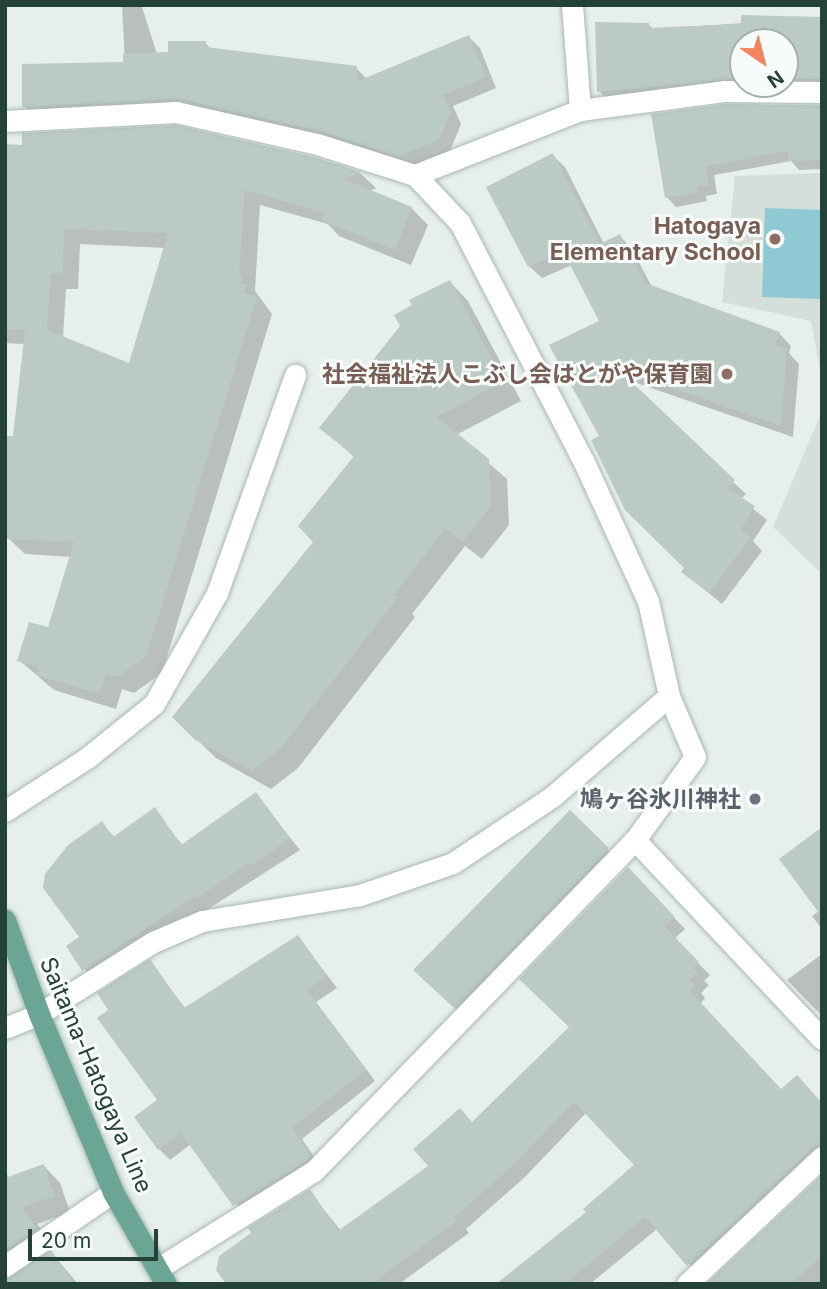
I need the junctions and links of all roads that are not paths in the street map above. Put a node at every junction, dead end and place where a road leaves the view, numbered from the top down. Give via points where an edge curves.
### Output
1 (572, 5) edge
2 (822, 92) edge
3 (580, 110) junction
4 (5, 121) edge
5 (415, 175) junction
6 (295, 375) dead end
7 (669, 696) junction
8 (5, 811) edge
9 (635, 839) junction
10 (5, 920) edge
11 (39, 1014) junction
12 (5, 1028) edge
13 (822, 1039) edge
14 (822, 1157) edge
15 (113, 1192) junction
16 (5, 1266) edge
17 (162, 1277) edge
18 (687, 1284) edge

1 - 3 street
2 - 3 street via 724,91
3 - 5 street
4 - 5 street via 176,112 317,144
5 - 7 street via 460,223 583,460 648,601
6 - 8 street via 217,593 154,704 87,758
7 - 9 street via 695,757
7 - 11 street via 554,796 453,863 360,895 202,921 153,942
9 - 13 street
9 - 17 street via 314,1171
10 - 11 main road, Saitama-Hatogaya Line
11 - 12 street
11 - 15 main road, Saitama-Hatogaya Line
14 - 18 street
15 - 16 street
15 - 17 main road, Saitama-Hatogaya Line

